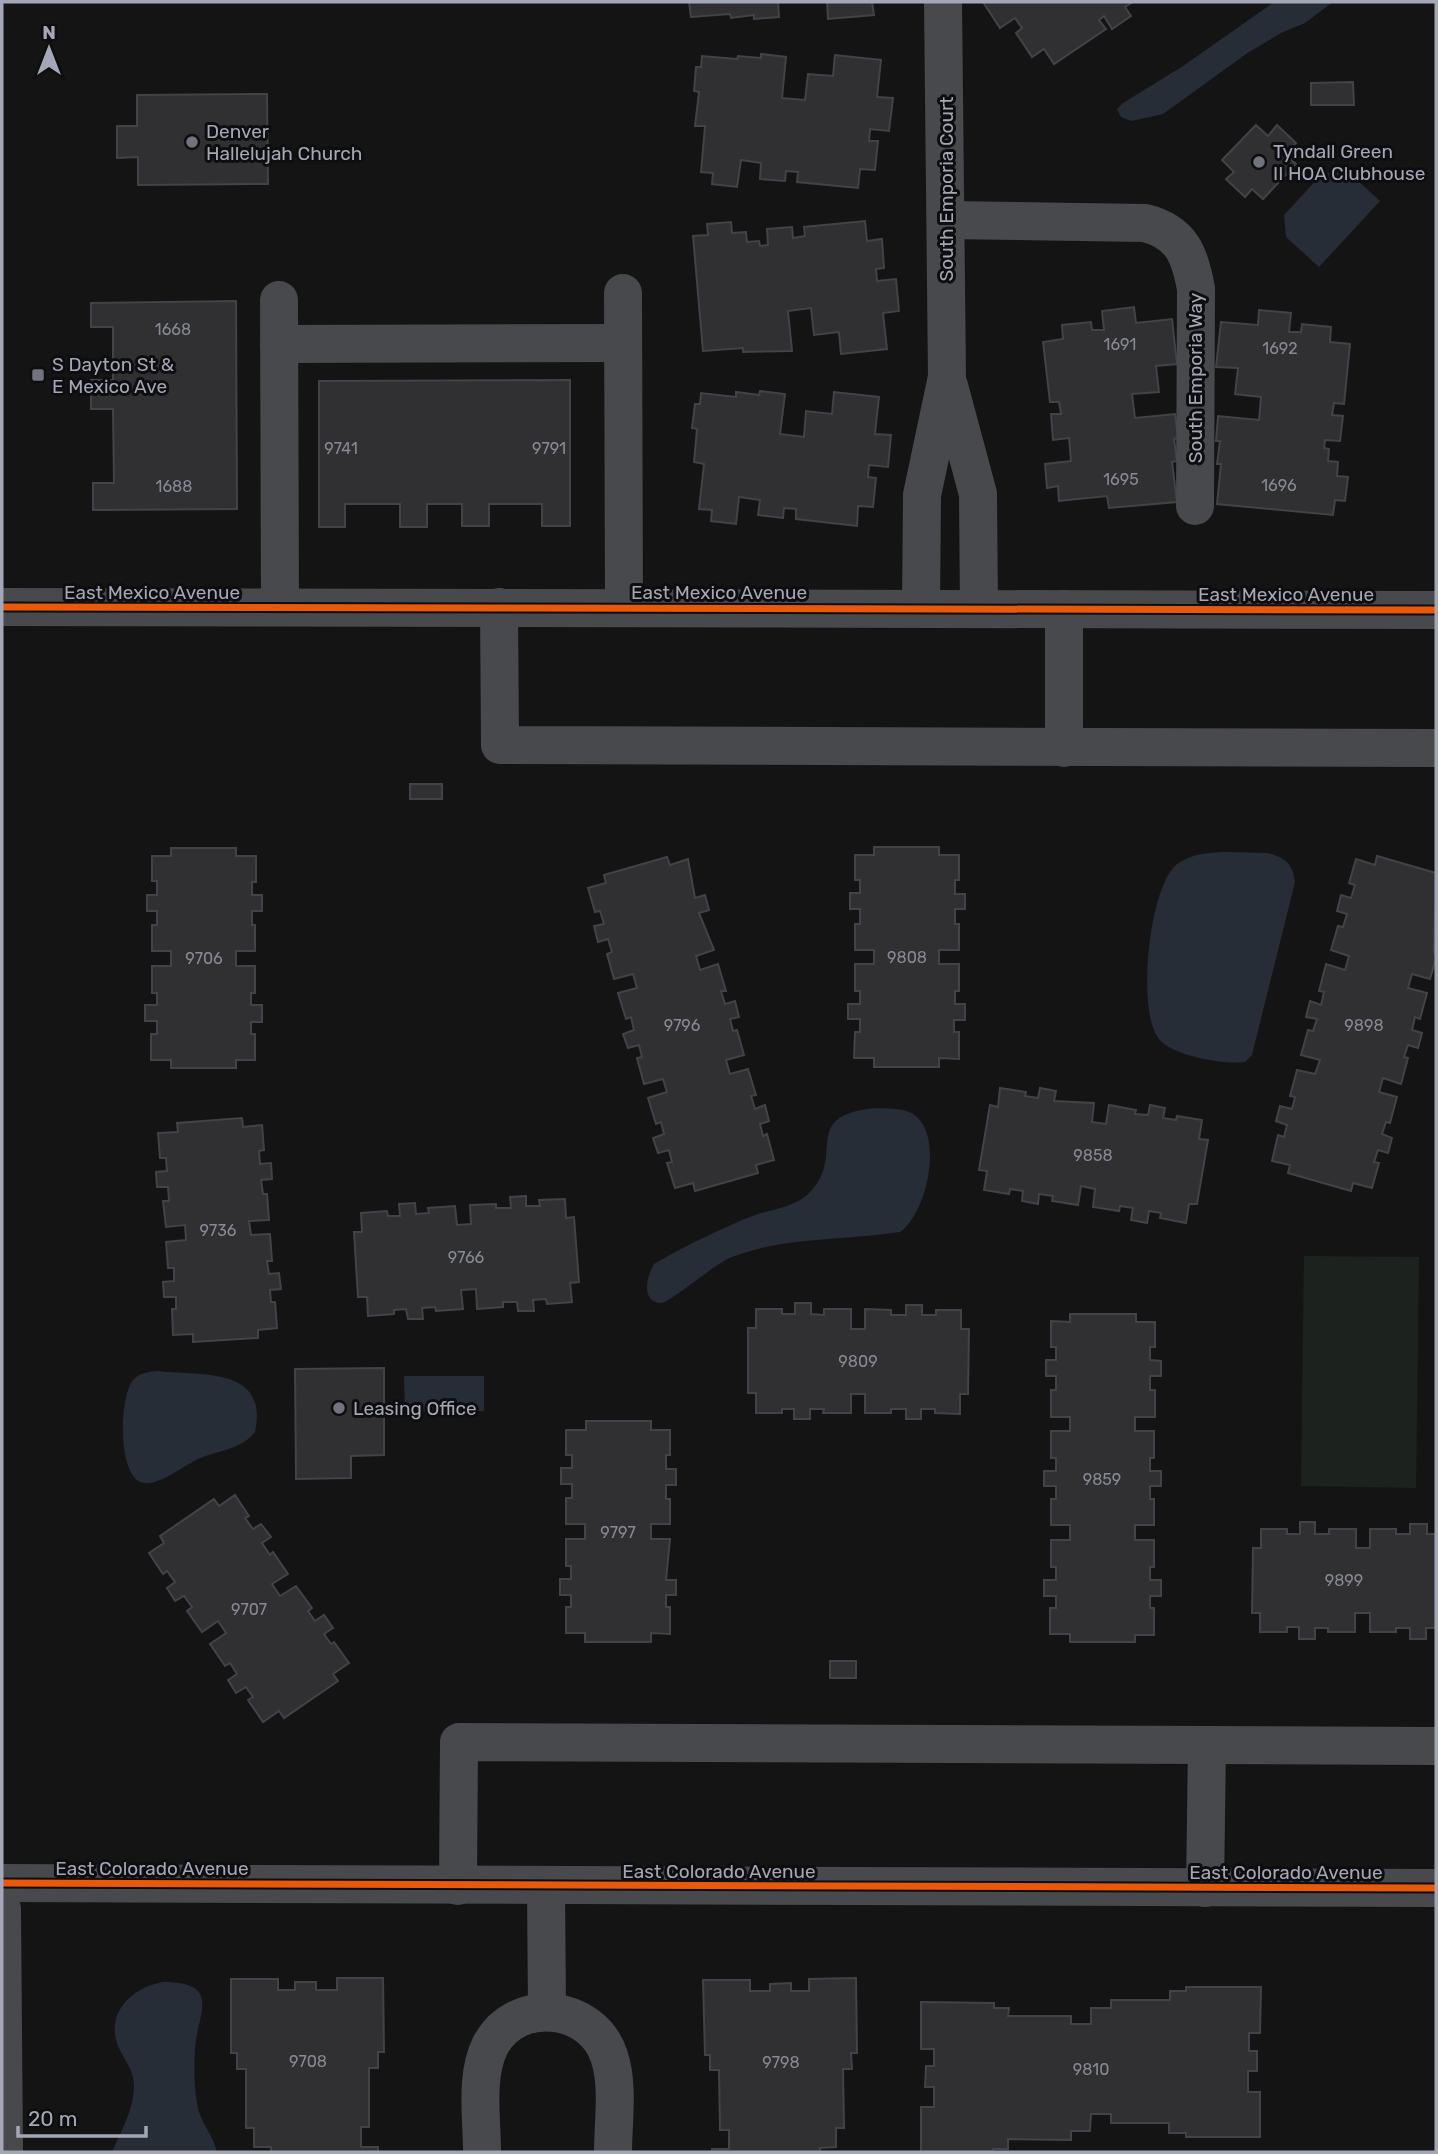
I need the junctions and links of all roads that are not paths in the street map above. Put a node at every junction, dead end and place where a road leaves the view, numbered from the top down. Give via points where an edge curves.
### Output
1 (943, 2) edge
2 (946, 220) junction
3 (623, 293) dead end
4 (279, 300) dead end
5 (623, 343) junction
6 (279, 344) junction
7 (947, 377) junction
8 (1195, 506) dead end
9 (2, 607) edge
10 (280, 607) junction
11 (499, 607) junction
12 (624, 607) junction
13 (921, 608) junction
14 (979, 609) junction
15 (1064, 609) junction
16 (1436, 610) edge
17 (1064, 748) junction
18 (1436, 748) edge
19 (1207, 1746) junction
20 (1436, 1746) edge
21 (2, 1883) edge
22 (458, 1886) junction
23 (546, 1886) junction
24 (1205, 1888) junction
25 (1436, 1888) edge
26 (2, 1909) edge
27 (547, 2011) junction
28 (4, 2152) edge
29 (482, 2152) edge
30 (613, 2152) edge

1 - 2 street, South Emporia Court
2 - 7 street, South Emporia Court
2 - 8 street, South Emporia Way via 1145,223 1169,232 1182,244 1194,268 1196,289
3 - 5 street
4 - 6 street
5 - 6 street
5 - 12 street
6 - 10 street
7 - 13 street, South Emporia Court via 922,495
7 - 14 street, South Emporia Court via 979,502
9 - 10 street, East Mexico Avenue
10 - 11 street, East Mexico Avenue
11 - 12 street, East Mexico Avenue
11 - 17 street via 500,745
12 - 13 street, East Mexico Avenue
13 - 14 street, East Mexico Avenue
14 - 15 street, East Mexico Avenue
15 - 16 street, East Mexico Avenue
15 - 17 street
17 - 18 street
19 - 20 street
19 - 22 street via 459,1742
19 - 24 street
21 - 22 street, East Colorado Avenue
22 - 23 street, East Colorado Avenue
23 - 24 street, East Colorado Avenue
23 - 27 street
24 - 25 street, East Colorado Avenue
26 - 28 street
27 - 29 street via 520,2018 490,2046 483,2079
27 - 30 street via 587,2025 609,2056

